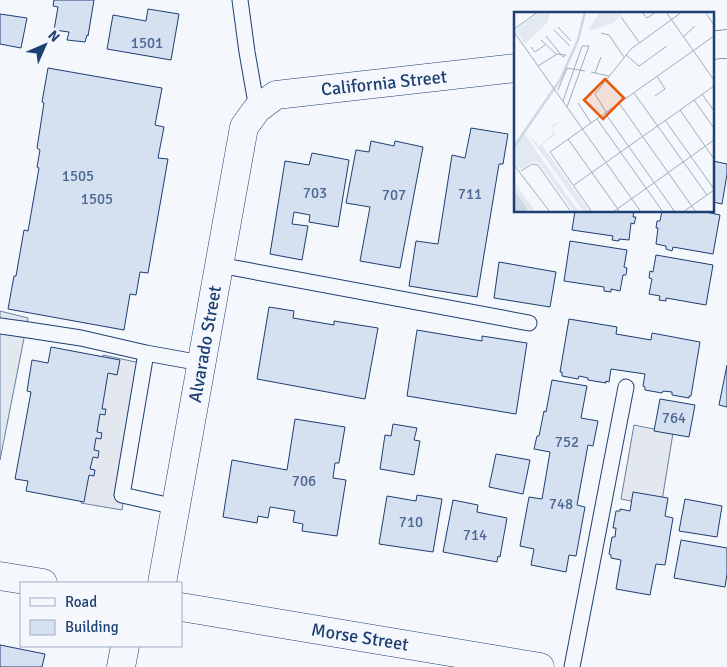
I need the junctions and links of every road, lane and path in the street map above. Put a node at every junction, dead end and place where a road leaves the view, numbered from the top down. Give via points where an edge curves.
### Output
1 (240, 0) edge
2 (727, 44) edge
3 (714, 45) edge
4 (514, 68) edge
5 (257, 108) junction
6 (219, 265) junction
7 (529, 323) dead end
8 (0, 326) edge
9 (146, 354) junction
10 (202, 364) junction
11 (626, 387) dead end
12 (176, 507) junction
13 (0, 576) edge
14 (37, 582) edge
15 (162, 582) edge
16 (182, 607) edge
17 (125, 647) edge
18 (122, 667) edge
19 (540, 667) edge
20 (572, 667) edge

1 - 5 lane
2 - 3 street
4 - 5 street, California Street via 276,95
5 - 6 street, Alvarado Street via 244,127
6 - 7 lane
6 - 10 street, Alvarado Street
8 - 9 lane via 81,338
9 - 10 lane
9 - 12 lane via 122,495
10 - 12 street, Alvarado Street
11 - 20 lane
12 - 15 street, Alvarado Street
13 - 14 street
16 - 19 street, Morse Street
17 - 18 street

